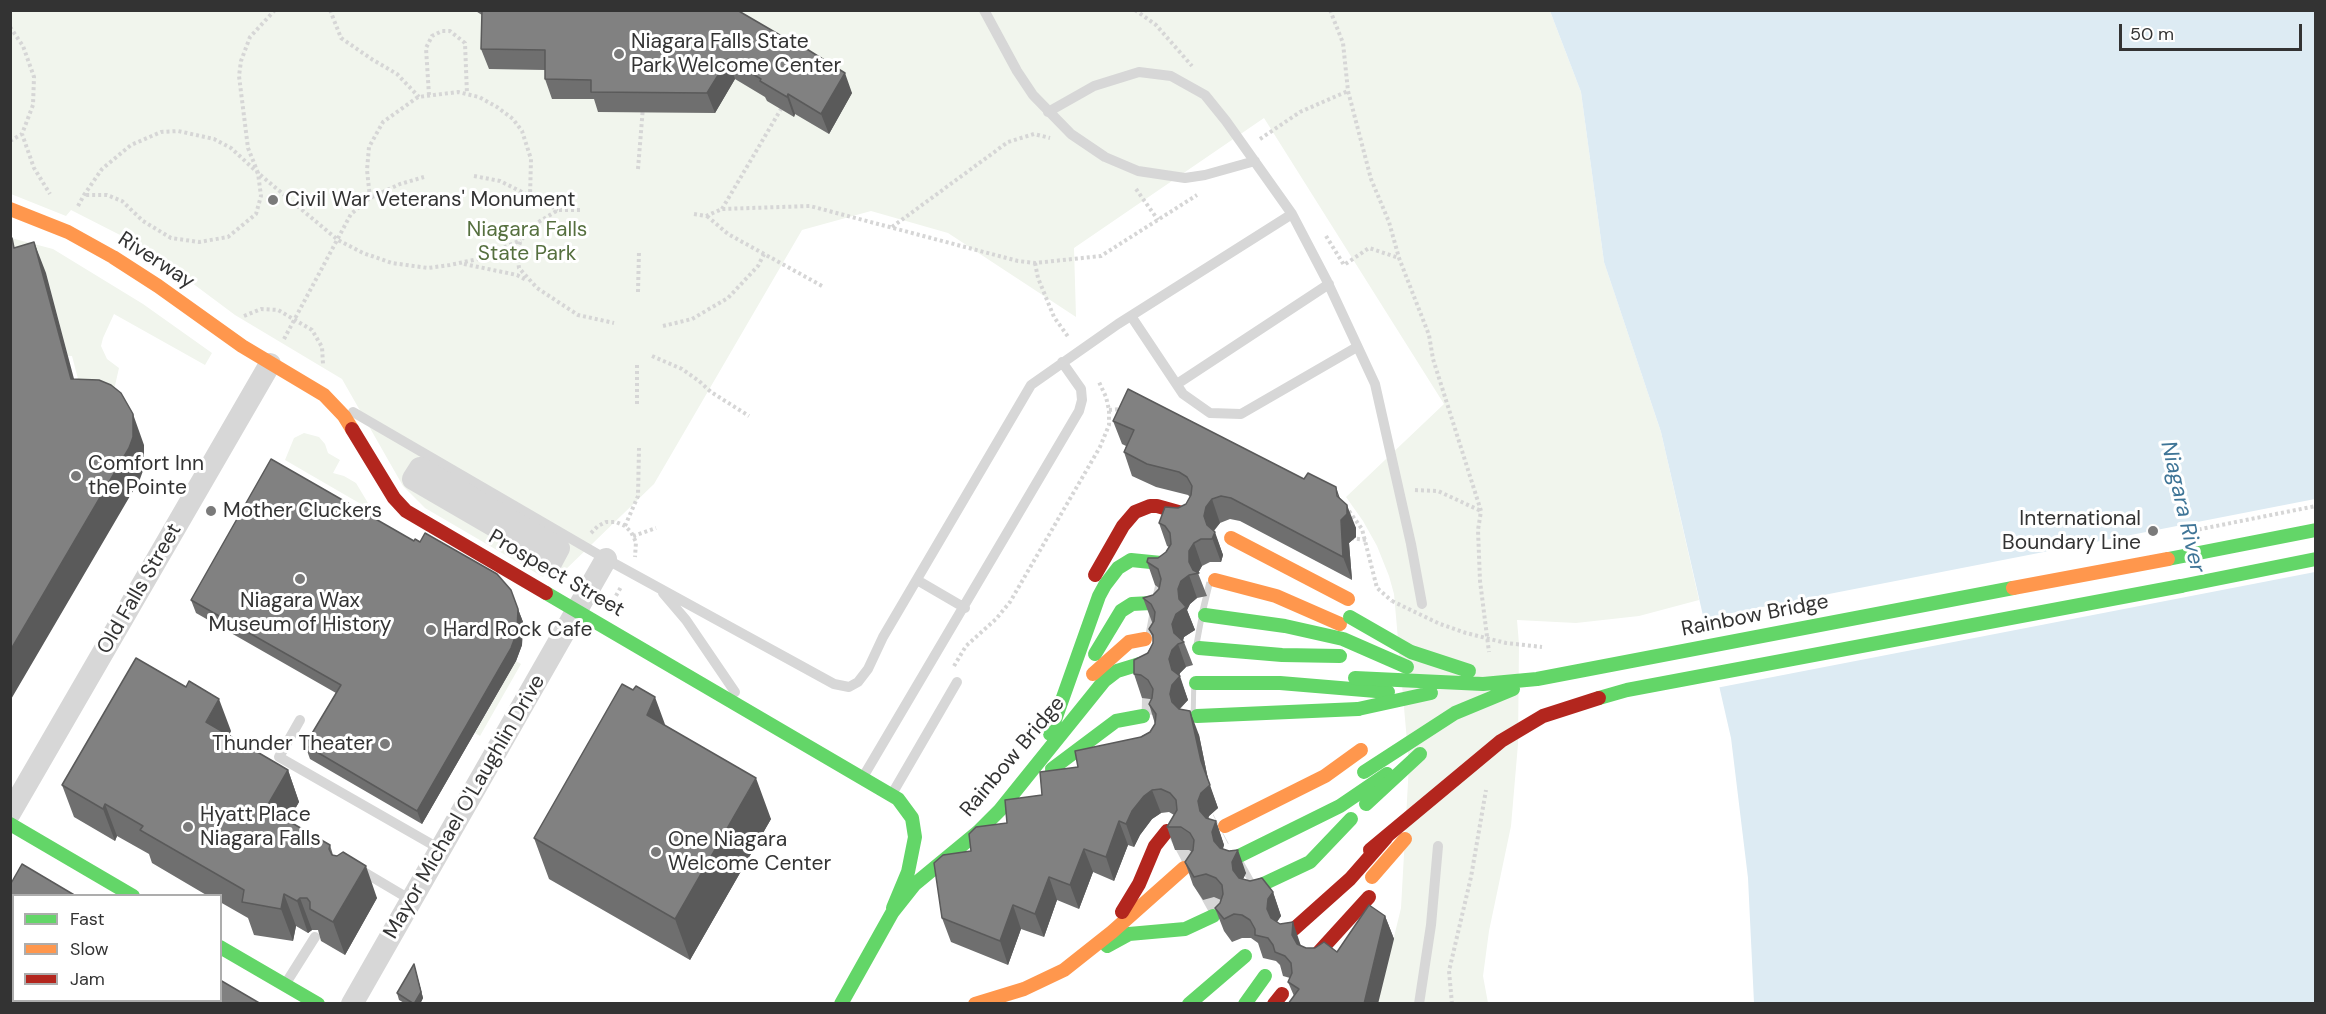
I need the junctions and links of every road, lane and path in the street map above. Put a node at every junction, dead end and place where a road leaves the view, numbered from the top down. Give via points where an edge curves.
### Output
1 (275, 10) edge
2 (330, 10) edge
3 (984, 10) edge
4 (1329, 10) edge
5 (10, 27) edge
6 (1348, 90) junction
7 (467, 94) junction
8 (429, 95) junction
9 (419, 97) junction
10 (644, 100) edge
11 (781, 109) edge
12 (1048, 112) junction
13 (22, 134) junction
14 (1051, 138) dead end
15 (1258, 140) dead end
16 (10, 141) edge
17 (1255, 161) junction
18 (638, 169) dead end
19 (1223, 170) junction
20 (258, 173) junction
21 (474, 176) dead end
22 (424, 177) dead end
23 (1135, 187) dead end
24 (84, 195) junction
25 (530, 197) junction
26 (370, 198) junction
27 (58, 201) dead end
28 (10, 209) edge
29 (722, 209) junction
30 (558, 210) junction
31 (580, 210) dead end
32 (72, 214) dead end
33 (694, 214) dead end
34 (1292, 214) junction
35 (706, 216) junction
36 (1158, 220) junction
37 (891, 227) junction
38 (1325, 235) dead end
39 (338, 240) junction
40 (521, 240) junction
41 (639, 251) dead end
42 (764, 254) junction
43 (1399, 258) junction
44 (460, 263) junction
45 (1035, 263) junction
46 (528, 281) junction
47 (1329, 284) junction
48 (824, 287) dead end
49 (638, 292) dead end
50 (1131, 316) junction
51 (295, 320) junction
52 (238, 322) dead end
53 (614, 323) dead end
54 (663, 326) dead end
55 (1357, 347) junction
56 (1079, 352) junction
57 (274, 356) junction
58 (652, 356) dead end
59 (637, 362) dead end
60 (1062, 362) junction
61 (322, 369) dead end
62 (1177, 384) junction
63 (324, 395) junction
64 (637, 404) dead end
65 (1130, 408) edge
66 (749, 416) dead end
67 (639, 448) dead end
68 (1399, 489) junction
69 (1344, 505) edge
70 (1481, 512) junction
71 (1182, 513) edge
72 (625, 526) junction
73 (656, 528) dead end
74 (2316, 530) edge
75 (590, 534) dead end
76 (633, 536) junction
77 (1231, 538) dead end
78 (1348, 538) edge
79 (1134, 540) dead end
80 (1365, 540) junction
81 (559, 548) joint
82 (606, 559) junction
83 (2316, 559) edge
84 (634, 560) dead end
85 (1161, 563) edge
86 (1095, 575) junction
87 (917, 580) junction
88 (1215, 580) dead end
89 (1271, 580) dead end
90 (659, 588) junction
91 (1115, 598) dead end
92 (1392, 601) dead end
93 (1353, 602) dead end
94 (1151, 603) tunnel mouth
95 (1422, 604) dead end
96 (1264, 607) dead end
97 (965, 608) junction
98 (577, 611) junction
99 (1204, 615) tunnel mouth
100 (1131, 623) dead end
101 (1349, 632) junction
102 (1405, 633) dead end
103 (1145, 639) dead end
104 (1261, 639) dead end
105 (1199, 648) tunnel mouth
106 (1346, 657) junction
107 (1490, 657) dead end
108 (1143, 663) edge
109 (1087, 666) junction
110 (1407, 667) junction
111 (1249, 669) dead end
112 (950, 672) dead end
113 (1481, 679) junction
114 (1537, 679) junction
115 (957, 682) dead end
116 (1196, 683) tunnel mouth
117 (1455, 683) junction
118 (1120, 686) dead end
119 (1353, 686) junction
120 (1425, 694) junction
121 (1280, 698) dead end
122 (1487, 700) junction
123 (1354, 710) junction
124 (749, 711) junction
125 (1096, 712) dead end
126 (1455, 713) junction
127 (1143, 716) dead end
128 (1197, 716) tunnel mouth
129 (300, 720) dead end
130 (1078, 722) junction
131 (1284, 726) dead end
132 (1054, 737) junction
133 (1393, 738) dead end
134 (1101, 751) edge
135 (1326, 760) dead end
136 (1052, 769) junction
137 (1464, 772) junction
138 (1360, 774) dead end
139 (863, 777) junction
140 (1488, 782) dead end
141 (892, 794) junction
142 (1365, 797) junction
143 (1000, 810) junction
144 (10, 813) edge
145 (1351, 819) junction
146 (10, 824) edge
147 (1225, 826) tunnel mouth
148 (1167, 831) dead end
149 (1310, 840) dead end
150 (1438, 846) dead end
151 (440, 849) junction
152 (1368, 854) junction
153 (1239, 856) dead end
154 (1164, 862) tunnel mouth
155 (1184, 868) tunnel mouth
156 (1338, 870) dead end
157 (354, 871) edge
158 (1259, 886) edge
159 (1184, 887) edge
160 (130, 894) edge
161 (1369, 897) dead end
162 (411, 900) junction
163 (1123, 911) junction
164 (1213, 916) dead end
165 (1161, 919) dead end
166 (882, 929) junction
167 (1124, 930) junction
168 (315, 937) edge
169 (1302, 938) junction
170 (222, 947) edge
171 (1091, 951) junction
172 (1245, 956) dead end
173 (1077, 961) junction
174 (285, 984) junction
175 (1280, 994) edge
176 (1193, 1002) edge
177 (318, 1004) edge
178 (352, 1004) edge
179 (841, 1004) edge
180 (975, 1004) edge
181 (1245, 1004) edge
182 (1258, 1004) edge
183 (1419, 1004) edge
184 (1452, 1004) edge

1 - 20 path via 250,37 239,76 248,148
2 - 9 path via 342,38 397,74
3 - 12 lane via 1024,83
4 - 6 path via 1343,43
5 - 13 path via 23,46 34,77 33,105
6 - 15 path via 1300,112
6 - 43 path via 1371,179
7 - 8 path
7 - 8 path via 465,43 450,31 442,31 432,36 426,48
7 - 25 path via 497,107 522,131 531,159
8 - 9 path
9 - 26 path via 383,122 369,147
10 - 18 path
11 - 29 path
12 - 17 lane via 1095,86 1139,72 1171,76 1205,95
12 - 19 lane via 1092,149 1138,171 1192,178
13 - 16 path
13 - 27 path via 34,168
14 - 37 path via 1034,134 1008,142
17 - 19 lane
17 - 34 lane
19 - 36 path via 1197,195
20 - 24 path via 231,148 214,139 186,132 161,132 116,156
20 - 24 path via 261,196 256,214 228,237 199,242 171,238 143,221 122,201 107,195
20 - 39 path
21 - 25 path via 500,181
22 - 26 path
23 - 36 path
24 - 32 path
25 - 30 path
26 - 39 path via 351,214
28 - 57 main road, Riverway via 68,232 113,257
29 - 35 path
29 - 37 path via 810,206
30 - 31 path
30 - 40 path via 537,223
33 - 35 path
34 - 47 lane
34 - 50 lane
35 - 42 path
36 - 45 path via 1101,256
37 - 45 path
38 - 43 path via 1344,265 1369,248
39 - 44 path via 392,263 428,268
39 - 51 path
40 - 44 path
40 - 46 path via 517,251 519,268
41 - 49 path
42 - 48 path
42 - 54 path via 759,266 729,298 692,319
43 - 70 path via 1429,335
44 - 46 path
45 - 56 path via 1054,317
46 - 53 path via 578,315
47 - 55 lane
47 - 62 lane
50 - 56 lane
50 - 62 lane
51 - 52 path via 278,310 267,309 249,312
51 - 57 path
51 - 61 path via 316,335 324,354
55 - 62 lane via 1241,414 1210,413
55 - 68 lane via 1375,384
56 - 60 lane
57 - 63 main road, Prospect Street
57 - 144 street, Old Falls Street
58 - 66 path via 682,369
59 - 64 path
60 - 87 lane via 1027,391
60 - 97 lane via 1081,389 1079,411
63 - 82 lane
63 - 98 main road, Prospect Street via 344,416 406,511
65 - 112 path via 1109,410 1109,425 1100,447 1010,602 966,646
67 - 72 path via 638,496
68 - 70 path via 1438,491
68 - 95 lane
69 - 80 path via 1362,529
70 - 107 path via 1480,581
71 - 86 main road via 1150,506 1135,513 1123,526
72 - 75 path via 606,522
72 - 76 path
73 - 76 path
74 - 114 main road, Rainbow Bridge, bridge
76 - 84 path
77 - 93 main road
78 - 80 path
79 - 86 main road via 1113,552
80 - 92 path via 1377,588
81 - 81 street via 420,468 413,479 549,558 551,563
82 - 90 lane
82 - 98 street, Mayor Michael O'Laughlin Drive
83 - 137 main road, bridge via 1611,693 1543,716 1501,741
85 - 109 main road via 1131,560 1111,576 1099,596
86 - 109 main road via 1082,603
87 - 90 lane via 864,676 854,686 844,688
87 - 97 lane
88 - 101 main road via 1276,596
89 - 101 main road
90 - 124 lane
91 - 109 main road
94 - 109 main road via 1132,604 1121,611
96 - 101 main road
97 - 139 lane
98 - 124 main road, Prospect Street
98 - 151 street, Mayor Michael O'Laughlin Drive
99 - 101 main road
100 - 109 main road
101 - 110 main road
101 - 113 main road, bridge
102 - 113 main road, bridge
103 - 109 main road via 1129,642
104 - 106 main road
105 - 106 main road
106 - 110 main road
108 - 132 main road, Rainbow Bridge via 1117,671 1104,681
109 - 132 main road
109 - 132 main road
110 - 117 main road, bridge
111 - 119 main road, Rainbow Bridge
113 - 114 main road, Rainbow Bridge, bridge
113 - 117 main road, Rainbow Bridge, bridge
113 - 120 main road, bridge
114 - 122 main road, bridge
115 - 141 lane
116 - 119 main road
117 - 119 main road, Rainbow Bridge, bridge
118 - 130 main road
119 - 120 main road, bridge
119 - 121 main road
120 - 123 main road, bridge
122 - 126 main road, bridge
122 - 142 main road, bridge
123 - 128 main road
123 - 131 main road
124 - 139 main road, Prospect Street
125 - 130 main road
126 - 133 main road, bridge
126 - 138 main road, bridge
127 - 136 main road via 1106,727
129 - 151 lane via 279,757
130 - 132 main road
132 - 143 main road, Rainbow Bridge
134 - 136 main road
135 - 147 main road via 1363,750 1325,776
136 - 143 main road
137 - 152 main road, bridge
137 - 169 main road, bridge via 1370,878
139 - 141 main road, Prospect Street
140 - 184 path via 1449,971
141 - 166 main road, Prospect Street via 912,818 915,837 908,872
142 - 145 main road
142 - 153 main road
143 - 166 main road, Rainbow Bridge via 915,884
145 - 149 main road
145 - 158 main road via 1310,862
146 - 160 main road
148 - 163 main road via 1155,846
150 - 183 lane
151 - 162 street, Mayor Michael O'Laughlin Drive
152 - 156 main road
152 - 169 main road
154 - 163 main road
155 - 167 main road
157 - 162 lane
159 - 167 main road
161 - 169 main road
162 - 178 street, Mayor Michael O'Laughlin Drive
163 - 171 main road
164 - 167 main road via 1185,929
165 - 167 main road
166 - 179 main road, Rainbow Bridge
167 - 171 main road
167 - 173 main road
168 - 174 lane
170 - 174 main road
171 - 173 main road
172 - 176 main road
173 - 180 main road via 1038,983
174 - 177 main road
175 - 181 main road
175 - 182 main road

